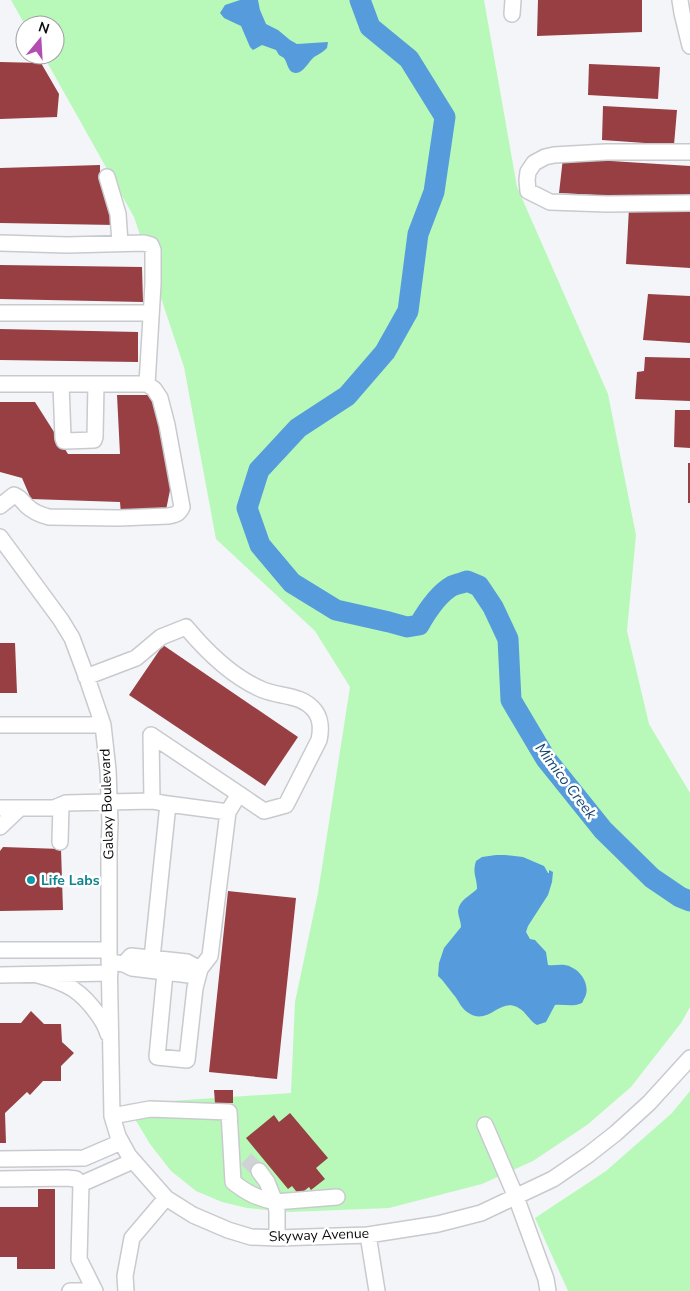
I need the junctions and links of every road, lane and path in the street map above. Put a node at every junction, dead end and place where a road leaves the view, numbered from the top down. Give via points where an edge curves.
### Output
1 (680, 0) edge
2 (690, 46) edge
3 (690, 152) edge
4 (107, 177) dead end
5 (690, 204) edge
6 (0, 243) edge
7 (120, 243) junction
8 (0, 313) edge
9 (151, 313) junction
10 (0, 384) edge
11 (61, 384) junction
12 (96, 384) junction
13 (147, 384) junction
14 (0, 506) edge
15 (0, 537) edge
16 (86, 676) junction
17 (0, 725) edge
18 (103, 725) junction
19 (239, 794) junction
20 (152, 801) junction
21 (110, 802) junction
22 (168, 804) junction
23 (61, 805) junction
24 (0, 808) edge
25 (20, 808) junction
26 (228, 812) junction
27 (0, 827) edge
28 (60, 842) dead end
29 (0, 950) edge
30 (152, 958) junction
31 (113, 962) junction
32 (200, 969) junction
33 (165, 973) junction
34 (0, 975) edge
35 (38, 976) junction
36 (110, 1049) junction
37 (690, 1058) edge
38 (112, 1116) junction
39 (485, 1125) dead end
40 (121, 1142) junction
41 (231, 1151) junction
42 (0, 1159) edge
43 (246, 1159) tunnel mouth
44 (133, 1161) junction
45 (259, 1172) tunnel mouth
46 (0, 1179) edge
47 (81, 1184) junction
48 (337, 1197) dead end
49 (516, 1197) junction
50 (166, 1198) junction
51 (275, 1202) junction
52 (368, 1235) junction
53 (278, 1238) junction
54 (70, 1291) edge
55 (95, 1291) edge
56 (126, 1291) edge
57 (377, 1291) edge
58 (548, 1291) edge

1 - 2 street
3 - 5 street via 554,155 534,163 526,180 528,191 550,202
4 - 7 street via 118,214
6 - 7 street
7 - 9 street via 151,244
8 - 9 street
9 - 13 street
10 - 11 street
11 - 12 street
11 - 12 street via 63,438 66,442 94,440
12 - 13 street
13 - 14 street via 160,398 167,425 182,507 180,512 168,516 119,518 49,517 28,508 14,495
15 - 16 street, Galaxy Boulevard via 61,620 72,638
16 - 18 street, Galaxy Boulevard
16 - 19 street via 136,658 161,637 186,627 200,644 240,678 263,690 294,697 316,711 320,740 286,805 264,811
17 - 18 street
18 - 21 street, Galaxy Boulevard
19 - 20 street via 151,735
19 - 26 street
20 - 21 street
20 - 22 street
21 - 23 street
21 - 31 street, Galaxy Boulevard
22 - 26 street
22 - 30 street
23 - 25 street
23 - 28 street
24 - 25 street
25 - 27 street
26 - 32 street via 210,956
29 - 31 street
30 - 31 street via 131,956
30 - 32 street via 187,962
31 - 33 street
31 - 35 street
31 - 36 street, Skyway Avenue
32 - 33 street via 189,975
32 - 33 street via 187,1060 156,1057
34 - 35 street
35 - 36 street via 58,981 77,991 91,1004 106,1027
36 - 38 street, Skyway Avenue
37 - 49 street, Skyway Avenue via 616,1133 553,1179
38 - 40 street, Skyway Avenue
38 - 41 street via 150,1109 229,1112
39 - 49 street
40 - 42 street via 84,1158
40 - 44 street, Skyway Avenue
41 - 43 street
41 - 51 street via 233,1182 245,1192
44 - 47 street
44 - 50 street, Skyway Avenue
45 - 51 street
46 - 47 street via 67,1178 76,1179
47 - 55 street via 79,1259
48 - 51 street
49 - 52 street, Skyway Avenue via 481,1213 438,1224
49 - 58 street
50 - 53 street, Skyway Avenue via 194,1216 228,1230 251,1237
50 - 56 street via 132,1238 125,1276
51 - 53 street
52 - 53 street, Skyway Avenue
52 - 57 street
54 - 55 street

